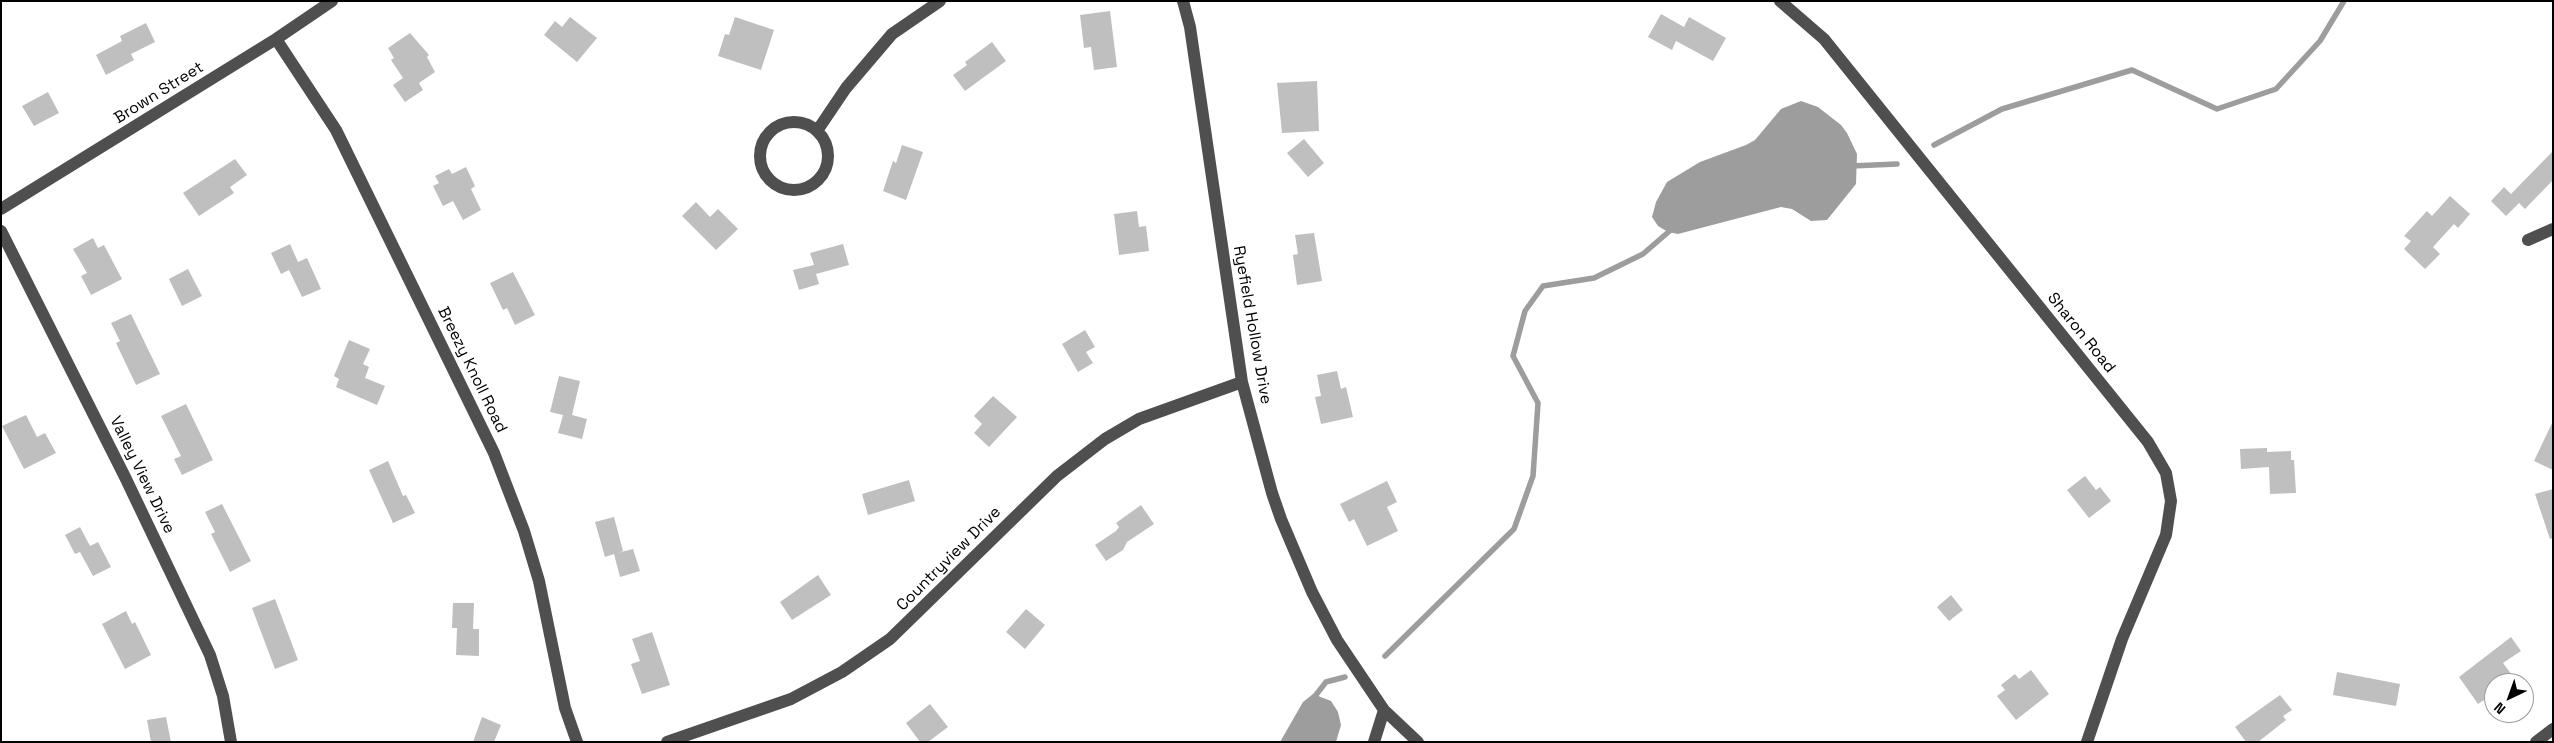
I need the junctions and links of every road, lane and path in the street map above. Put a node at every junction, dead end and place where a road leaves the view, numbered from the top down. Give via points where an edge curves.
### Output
1 (332, 1) edge
2 (940, 1) edge
3 (1183, 1) edge
4 (1780, 1) edge
5 (276, 39) junction
6 (817, 131) junction
7 (1, 209) edge
8 (2553, 229) edge
9 (1, 232) edge
10 (2528, 240) dead end
11 (1242, 382) junction
12 (1384, 710) junction
13 (2553, 729) edge
14 (231, 742) edge
15 (577, 742) edge
16 (667, 742) edge
17 (1374, 742) edge
18 (1418, 742) edge
19 (2087, 742) edge
20 (2536, 742) edge

1 - 5 street, Brown Street
2 - 6 street via 892,34 846,88
3 - 11 street, Ryefield Hollow Drive via 1190,27
4 - 19 street, Sharon Road via 1824,39 2148,442 2166,473 2171,501 2166,535 2122,639
5 - 7 street, Brown Street
5 - 15 street, Breezy Knoll Road via 336,130 494,453 539,581 565,708
6 - 6 street via 823,138 828,155 818,180 810,186 793,190 768,179 760,161 760,150 769,131 788,122 799,122
8 - 10 street
9 - 14 street, Valley View Drive via 121,468 210,655 223,696
11 - 12 street, Ryefield Hollow Drive via 1281,519 1337,640
11 - 16 street, Countryview Drive via 1139,419 1105,439 1057,476 890,639 842,672 791,699
12 - 17 street
12 - 18 street, Ryefield Hollow Drive
13 - 20 street

